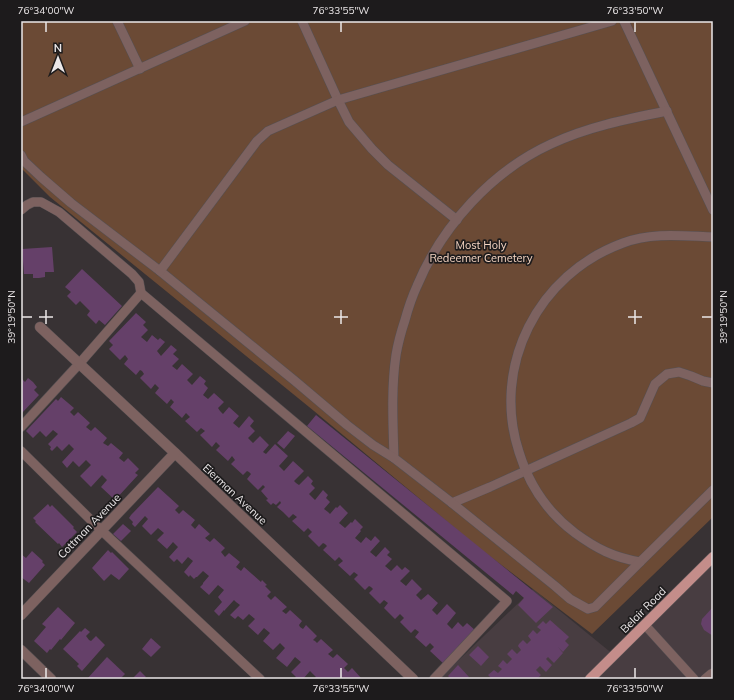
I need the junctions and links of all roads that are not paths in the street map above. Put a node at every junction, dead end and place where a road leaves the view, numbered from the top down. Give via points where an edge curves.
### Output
1 (117, 21) edge
2 (245, 21) edge
3 (302, 21) edge
4 (612, 21) edge
5 (624, 21) edge
6 (140, 69) junction
7 (338, 100) junction
8 (667, 111) junction
9 (21, 122) edge
10 (21, 155) edge
11 (21, 210) edge
12 (713, 210) edge
13 (457, 220) junction
14 (713, 238) edge
15 (160, 271) junction
16 (141, 293) junction
17 (40, 327) dead end
18 (79, 364) junction
19 (713, 383) edge
20 (21, 426) edge
21 (21, 451) edge
22 (175, 453) junction
23 (394, 458) junction
24 (525, 471) junction
25 (713, 490) edge
26 (452, 503) junction
27 (101, 530) junction
28 (713, 557) edge
29 (640, 562) junction
30 (21, 615) edge
31 (645, 625) junction
32 (21, 650) edge
33 (713, 673) edge
34 (52, 679) edge
35 (260, 679) edge
36 (413, 679) edge
37 (434, 679) edge
38 (590, 679) edge
39 (694, 679) edge
40 (705, 679) edge

1 - 6 lane
2 - 6 lane
3 - 7 lane
4 - 7 lane
5 - 8 lane
6 - 9 lane
7 - 13 lane via 349,122 380,158
7 - 15 lane via 268,131 257,141
8 - 12 lane
8 - 13 lane via 609,123 550,144 517,162 484,190
10 - 15 lane via 41,178
11 - 16 lane via 33,202 41,202 59,212 132,274 139,282
13 - 23 lane via 436,249 422,275 410,302 396,353
14 - 24 lane via 651,236 624,242 584,263 546,298 528,327 511,385 512,428
15 - 23 lane via 362,437
16 - 18 lane
16 - 37 lane via 507,602
17 - 18 street, Eierman Avenue
18 - 20 lane
18 - 22 street, Eierman Avenue
19 - 24 lane via 678,372 667,374 655,384 640,418
21 - 27 lane
22 - 27 street, Cottman Avenue
22 - 36 street, Eierman Avenue
23 - 26 lane
24 - 26 lane
24 - 29 lane via 546,505 567,526 607,553
25 - 29 lane
26 - 29 lane via 570,599 588,609 595,608
27 - 30 street, Cottman Avenue
27 - 35 lane
28 - 31 main road, Belair Road
31 - 38 main road, Belair Road
31 - 39 lane
32 - 34 street
33 - 40 lane

